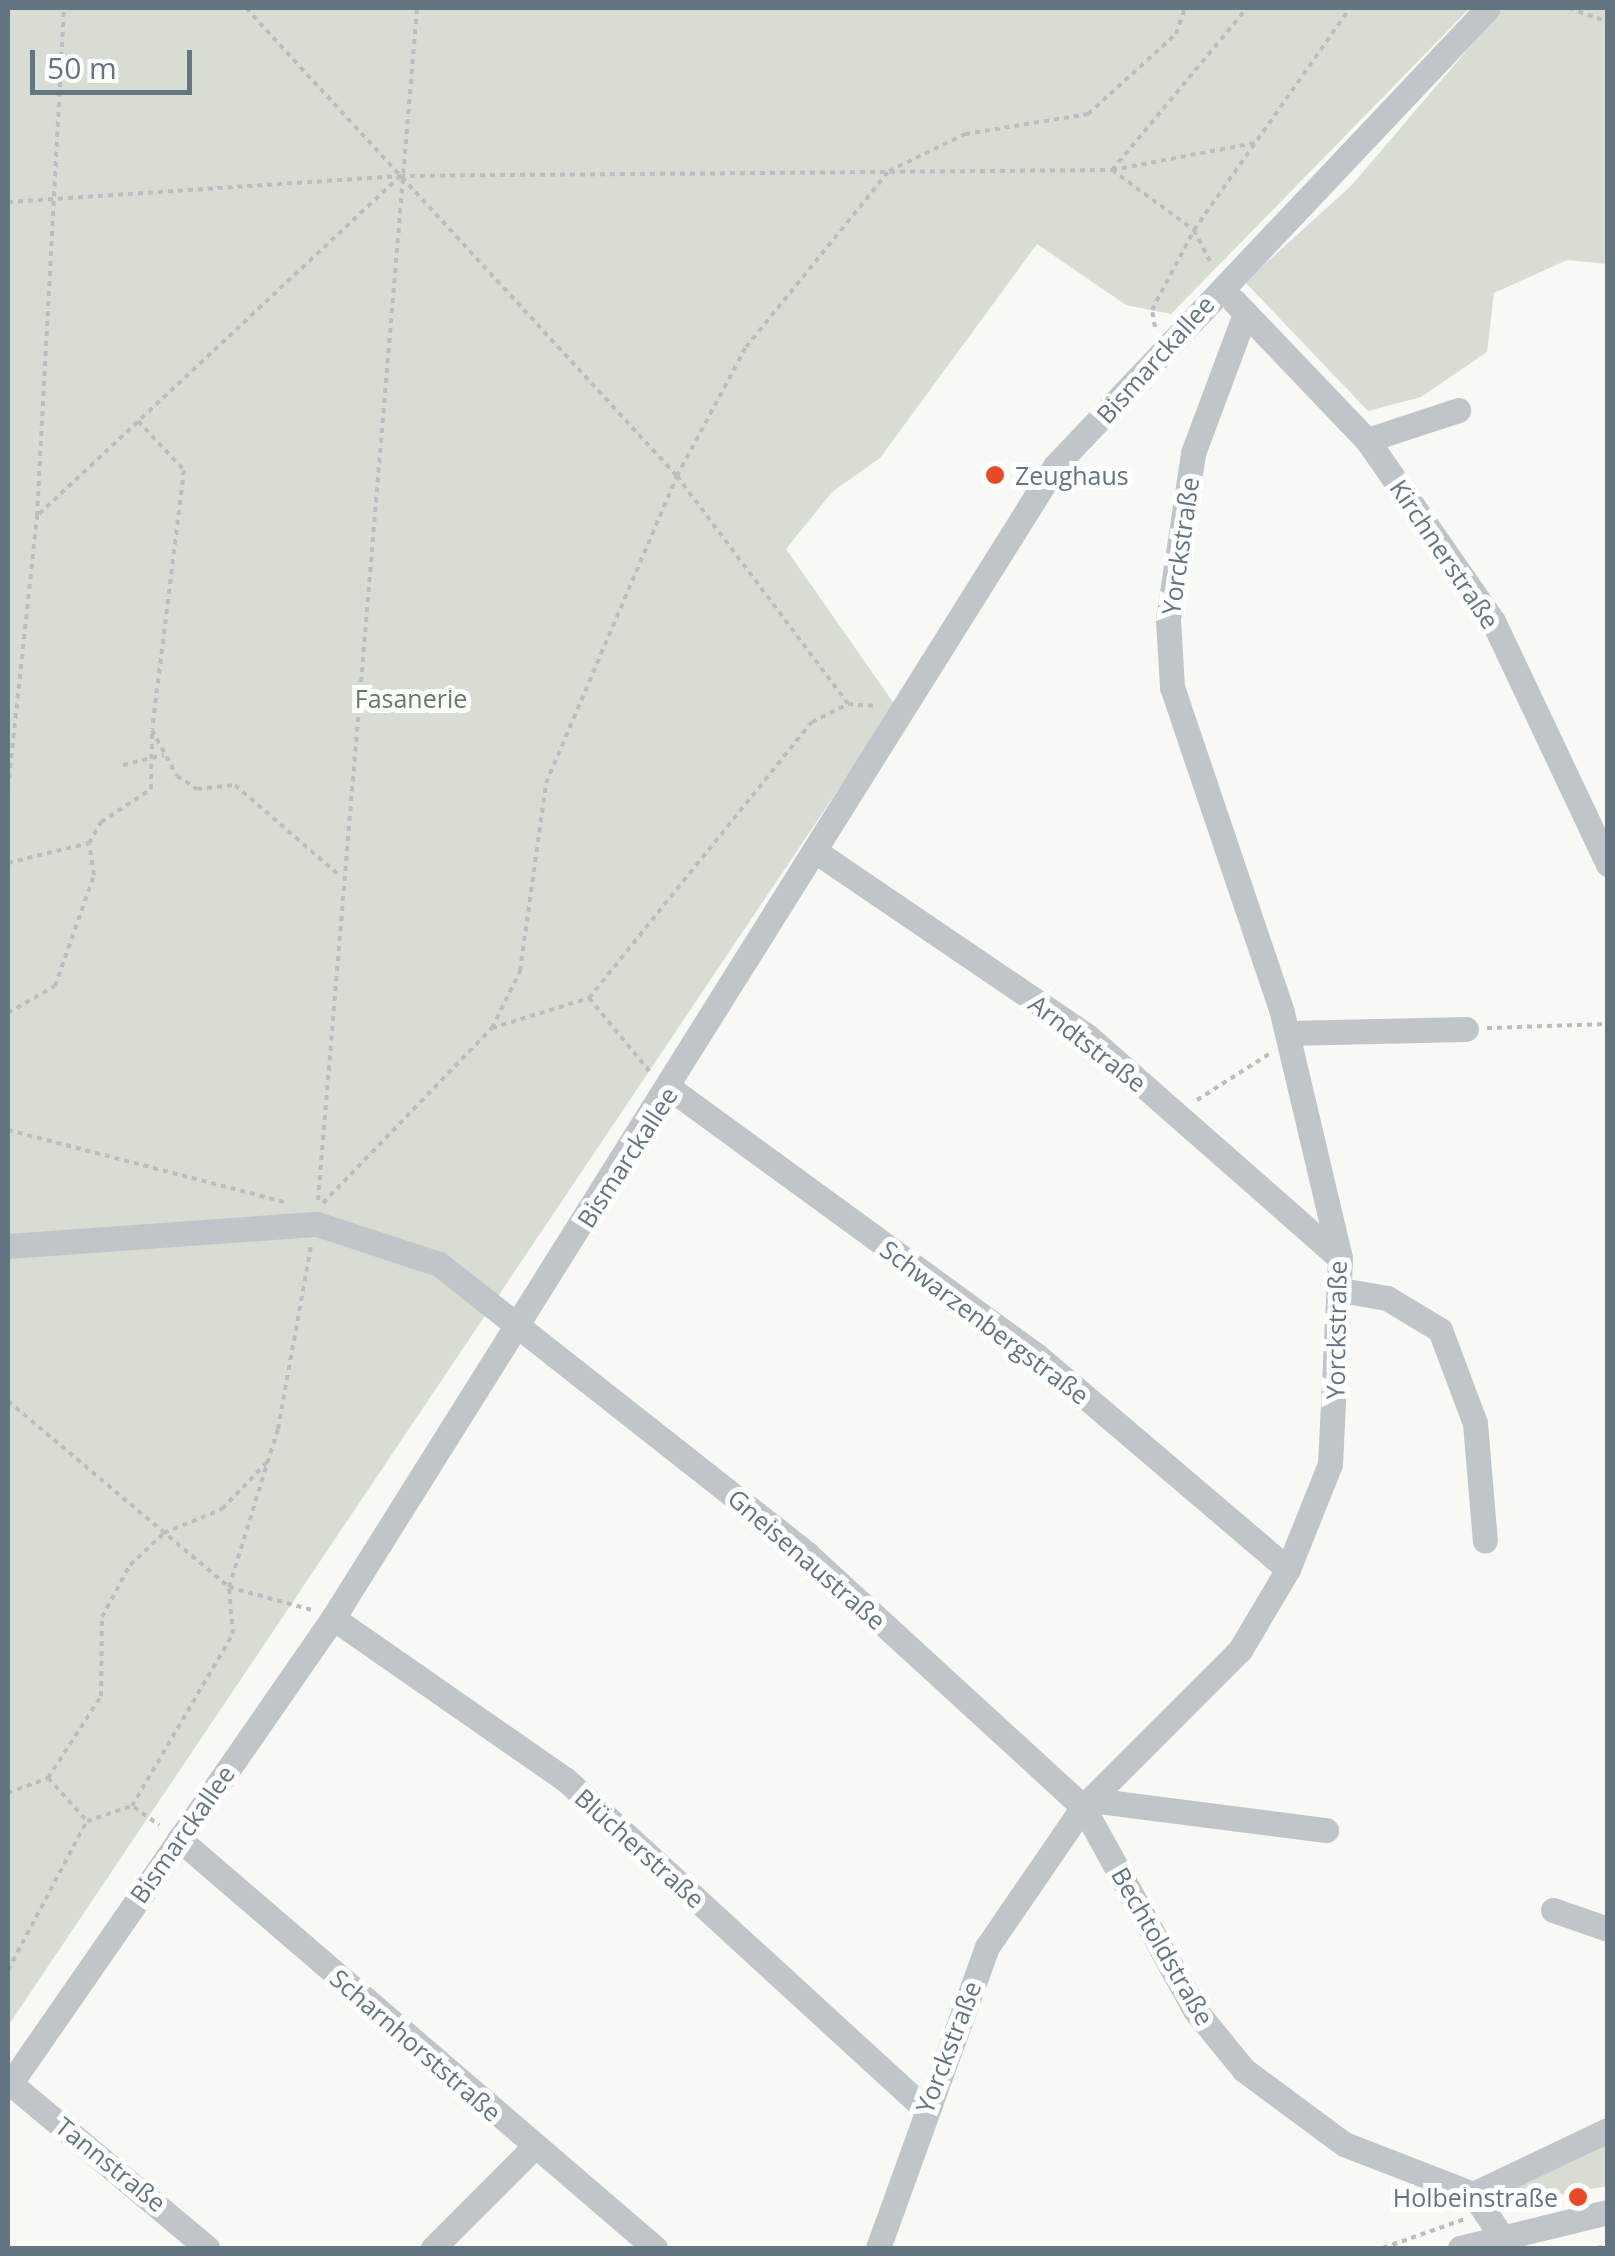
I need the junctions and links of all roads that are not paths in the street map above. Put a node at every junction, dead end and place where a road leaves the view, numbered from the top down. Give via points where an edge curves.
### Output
1 (1488, 8) edge
2 (1222, 285) junction
3 (1245, 314) junction
4 (1458, 410) dead end
5 (1367, 440) junction
6 (818, 853) junction
7 (1608, 864) edge
8 (1466, 1028) road end
9 (1288, 1033) junction
10 (662, 1083) junction
11 (8, 1246) edge
12 (1340, 1258) junction
13 (1341, 1290) junction
14 (520, 1324) junction
15 (1486, 1541) dead end
16 (1288, 1569) junction
17 (333, 1618) junction
18 (1087, 1804) junction
19 (1326, 1830) dead end
20 (179, 1839) junction
21 (1553, 1910) dead end
22 (1608, 1929) edge
23 (9, 2086) edge
24 (923, 2107) junction
25 (1608, 2130) edge
26 (534, 2146) junction
27 (1479, 2203) junction
28 (1608, 2212) edge
29 (1500, 2234) junction
30 (207, 2248) edge
31 (433, 2248) edge
32 (654, 2248) edge
33 (878, 2248) edge
34 (1460, 2248) edge

1 - 2 street, Bismarckallee
2 - 3 street, Kirchnerstraße
2 - 6 street, Bismarckallee via 1055,466
3 - 5 street, Kirchnerstraße
3 - 9 street, Yorckstraße via 1192,453 1168,619 1172,688
4 - 5 street
5 - 7 street, Kirchnerstraße via 1493,621
6 - 10 street, Bismarckallee
6 - 12 street, Arndtstraße via 1086,1035
8 - 9 street
9 - 12 street, Yorckstraße
10 - 14 street, Bismarckallee
10 - 16 street, Schwarzenbergstraße via 1034,1354
11 - 14 street, Gneisenaustraße via 317,1224 439,1264
12 - 13 street, Yorckstraße
13 - 15 street via 1386,1298 1440,1330 1475,1423
13 - 16 street, Yorckstraße via 1330,1464
14 - 17 street, Bismarckallee
14 - 18 street, Gneisenaustraße via 807,1554
16 - 18 street, Yorckstraße via 1240,1650
17 - 20 street, Bismarckallee
17 - 24 street, Blücherstraße via 565,1778
18 - 19 street
18 - 24 street, Yorckstraße via 988,1947
18 - 27 street, Bechtoldstraße via 1195,2010 1244,2070 1344,2144
20 - 23 street, Bismarckallee
20 - 26 street, Scharnhorststraße
21 - 22 street
23 - 30 street, Tannstraße
24 - 33 street, Yorckstraße
25 - 27 street
26 - 31 street
26 - 32 street, Scharnhorststraße
27 - 29 street
28 - 29 street
29 - 34 street

